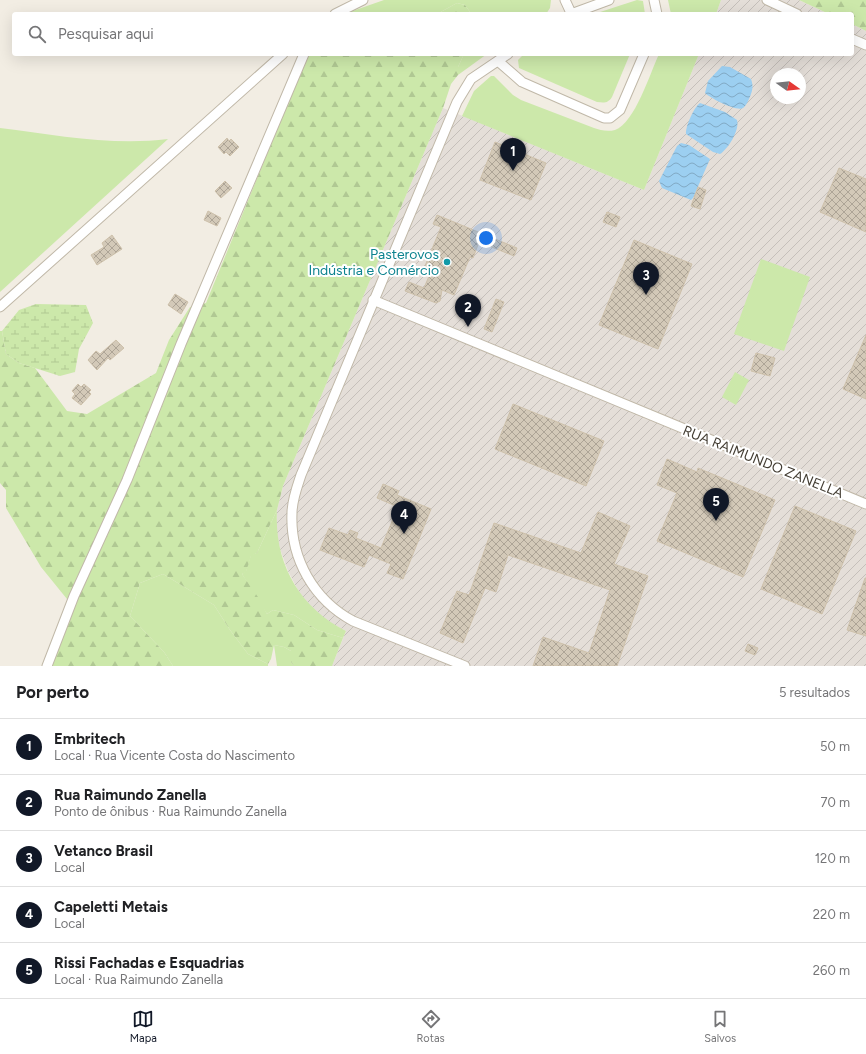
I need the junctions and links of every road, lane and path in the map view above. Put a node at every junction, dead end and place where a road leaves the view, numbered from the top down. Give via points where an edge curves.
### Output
1 (565, 0) edge
2 (609, 0) edge
3 (654, 0) edge
4 (767, 0) edge
5 (359, 2) edge
6 (339, 12) edge
7 (570, 12) edge
8 (576, 12) edge
9 (657, 12) edge
10 (793, 12) edge
11 (854, 40) edge
12 (866, 45) edge
13 (281, 56) edge
14 (303, 56) edge
15 (505, 56) edge
16 (643, 56) edge
17 (498, 60) junction
18 (373, 300) junction
19 (0, 307) edge
20 (866, 504) edge
21 (46, 666) edge
22 (465, 666) edge

1 - 7 street
2 - 8 street
3 - 9 street
4 - 10 street
5 - 6 street
11 - 12 street
13 - 19 street
14 - 21 street via 181,344 127,480 74,596
15 - 17 street
16 - 17 street via 620,110 610,118 604,118 522,82
17 - 18 street via 471,79 456,102
18 - 20 street, RUA RAIMUNDO ZANELLA
18 - 22 street via 301,475 292,513 295,550 304,573 318,594 338,613

